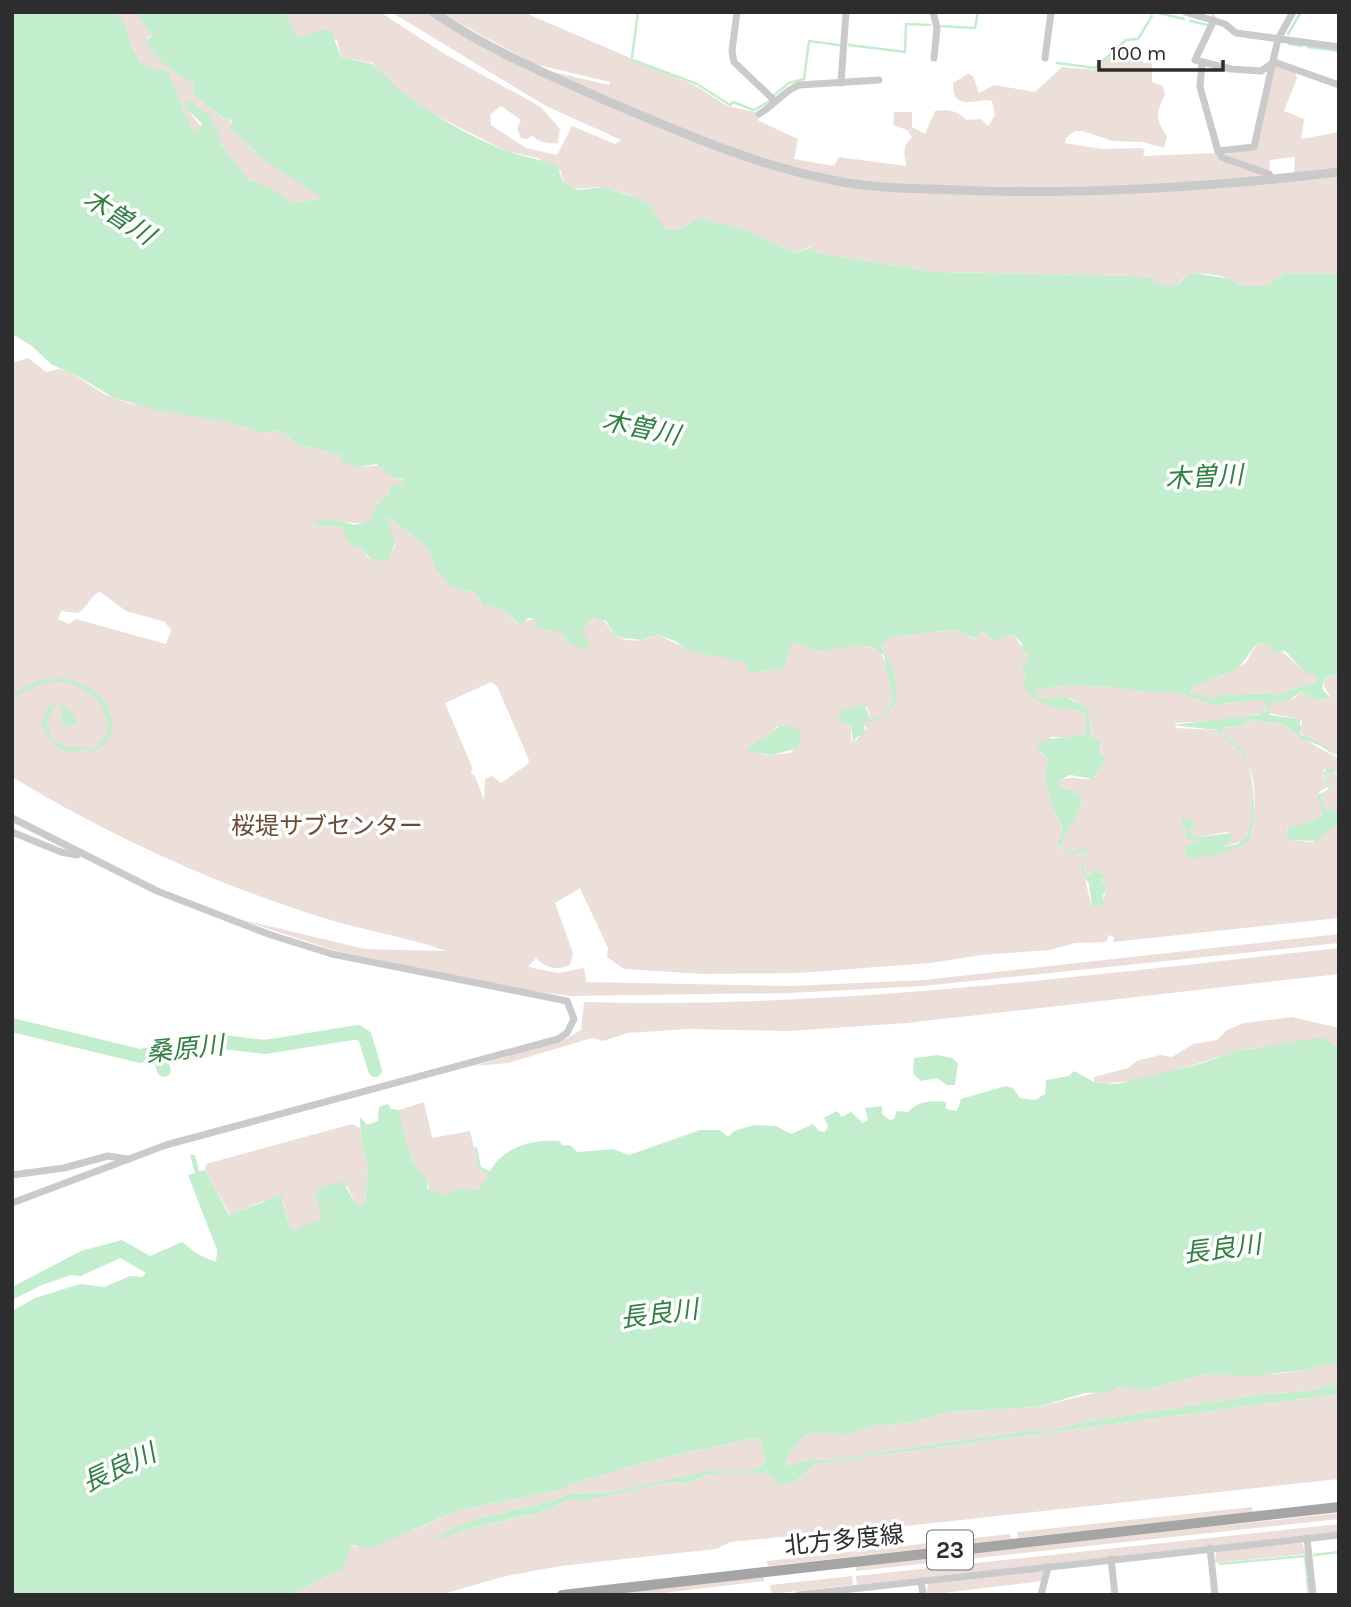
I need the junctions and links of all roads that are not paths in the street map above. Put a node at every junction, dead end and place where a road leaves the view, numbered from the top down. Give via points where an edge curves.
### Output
1 (433, 12) edge
2 (737, 12) edge
3 (846, 12) edge
4 (933, 12) edge
5 (1051, 12) edge
6 (1185, 12) edge
7 (1293, 12) edge
8 (1214, 20) junction
9 (1278, 39) junction
10 (1339, 47) edge
11 (934, 58) dead end
12 (1045, 58) dead end
13 (1202, 62) junction
14 (1274, 62) junction
15 (879, 80) dead end
16 (841, 83) junction
17 (1339, 85) edge
18 (775, 102) junction
19 (759, 114) dead end
20 (1218, 151) junction
21 (1339, 172) edge
22 (1273, 180) junction
23 (12, 818) edge
24 (12, 832) edge
25 (86, 857) junction
26 (131, 1159) junction
27 (12, 1175) edge
28 (12, 1203) edge
29 (1339, 1507) edge
30 (1339, 1535) edge
31 (1307, 1538) junction
32 (1210, 1548) junction
33 (1111, 1559) junction
34 (1048, 1567) junction
35 (921, 1581) junction
36 (855, 1592) edge
37 (562, 1595) edge
38 (798, 1595) edge
39 (923, 1595) edge
40 (1041, 1595) edge
41 (1115, 1595) edge
42 (1215, 1595) edge
43 (1313, 1595) edge

1 - 22 street via 487,45 693,137 786,170 832,180 889,187 1062,192
2 - 18 street via 734,62
3 - 16 street
4 - 11 street via 937,28
5 - 12 street
6 - 8 street
7 - 9 street
8 - 9 street via 1236,33
8 - 13 street via 1195,60
9 - 10 street
9 - 14 street
13 - 14 street via 1261,71
13 - 20 street via 1200,87
14 - 17 street
14 - 20 street via 1254,147
15 - 16 street
16 - 18 street via 799,85 787,89
18 - 19 street
20 - 22 street via 1223,158 1269,174
21 - 22 street
23 - 25 street
24 - 25 street
25 - 26 street via 271,936 332,954 558,998 568,1001 574,1013 567,1033 546,1043 250,1121
26 - 27 street via 108,1156
26 - 28 street
29 - 37 main road, 北方多度線 / 23
30 - 31 street
31 - 32 street
31 - 43 street
32 - 33 street
32 - 42 street
33 - 34 street
33 - 41 street
34 - 35 street
34 - 40 street
35 - 36 street
35 - 39 street
36 - 38 street

